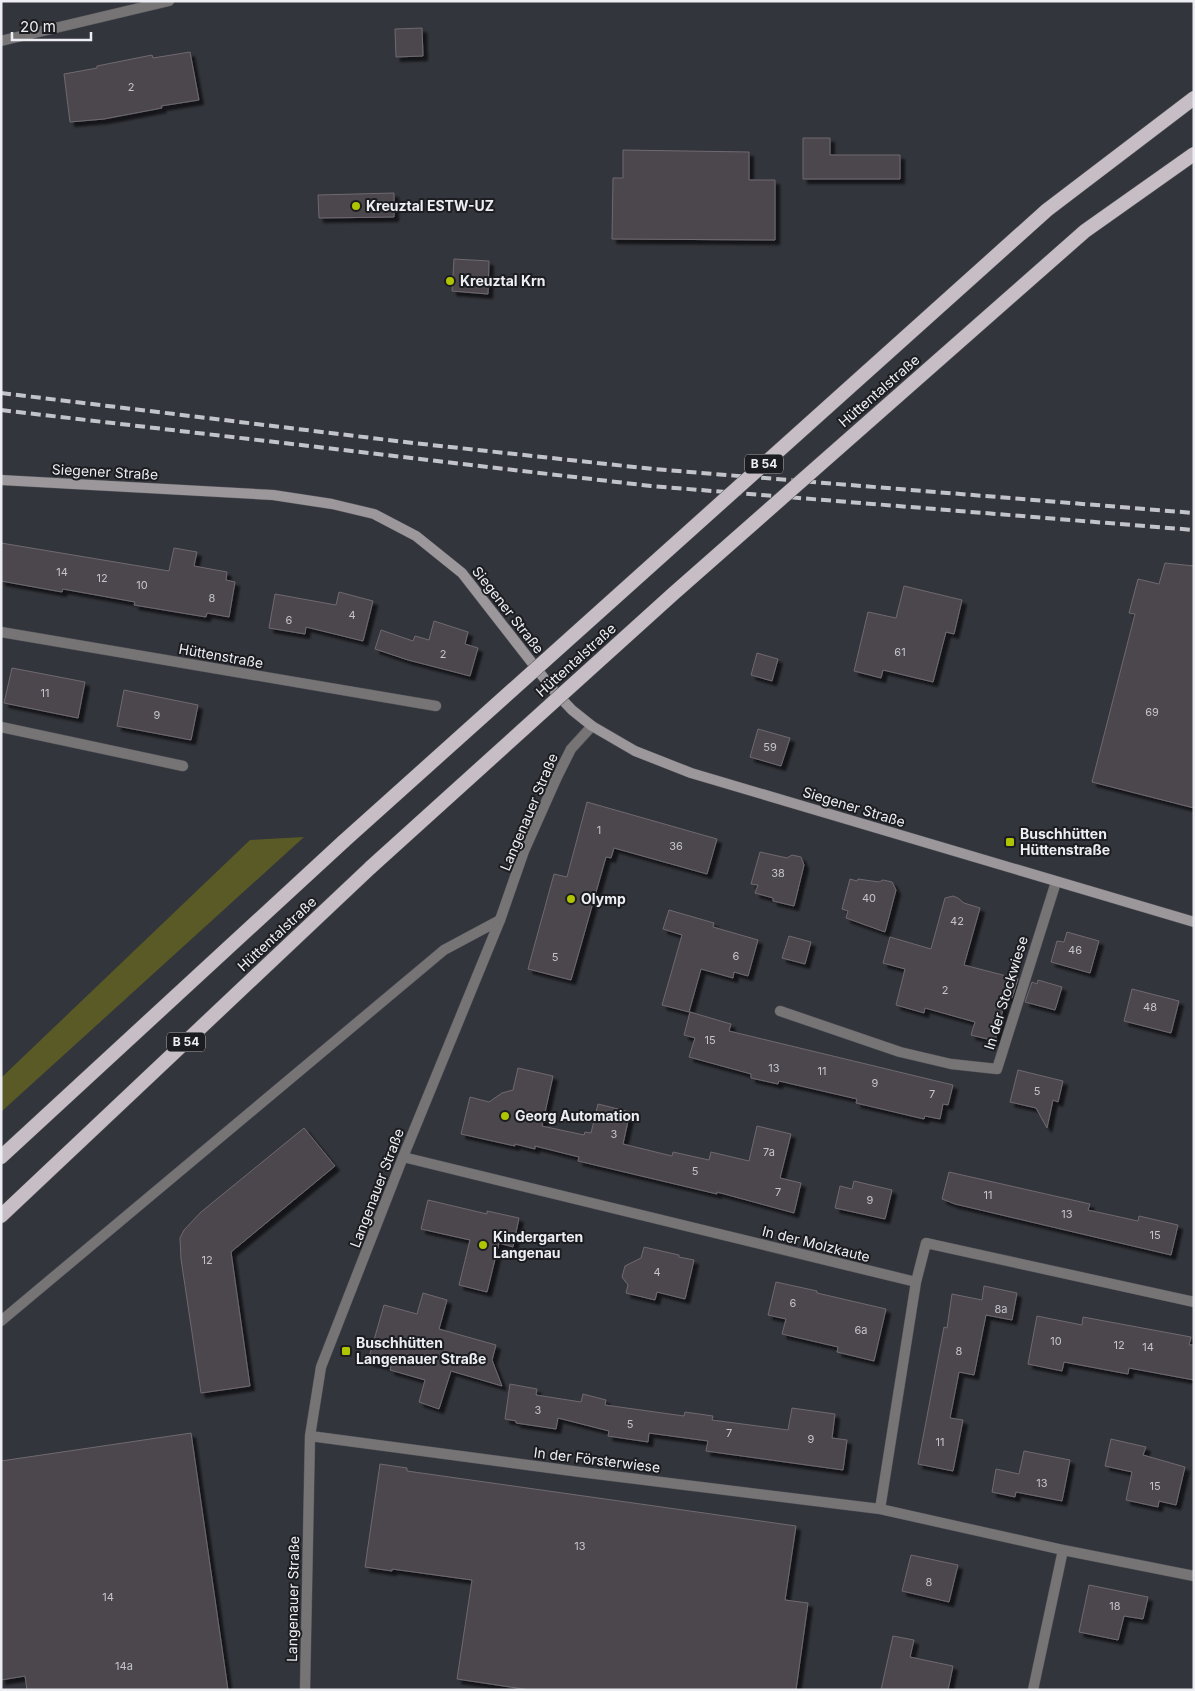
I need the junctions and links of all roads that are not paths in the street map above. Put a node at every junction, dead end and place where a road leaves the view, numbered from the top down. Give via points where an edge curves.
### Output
1 (169, 1) edge
2 (1, 41) edge
3 (1194, 98) edge
4 (1194, 154) edge
5 (1, 480) edge
6 (1, 632) edge
7 (436, 706) dead end
8 (592, 726) junction
9 (1, 727) edge
10 (183, 766) dead end
11 (1056, 882) junction
12 (500, 920) junction
13 (1194, 922) edge
14 (780, 1010) dead end
15 (1, 1157) edge
16 (403, 1157) junction
17 (1, 1216) edge
18 (916, 1282) junction
19 (1194, 1302) edge
20 (1, 1320) edge
21 (310, 1436) junction
22 (880, 1509) junction
23 (1062, 1550) junction
24 (1194, 1576) edge
25 (305, 1690) edge
26 (1033, 1690) edge

1 - 2 street
3 - 15 highway, Hüttentalstraße / B 54, bridge via 1047,210 344,841
4 - 17 highway, Hüttentalstraße / B 54, bridge via 1078,238 673,594 372,867
5 - 8 main road, Siegener Straße via 273,495 374,514 416,536 462,573 554,691
6 - 7 street, Hüttenstraße
8 - 11 main road, Siegener Straße via 635,751 691,773
8 - 12 street, Langenauer Straße via 571,749 557,777 524,851
9 - 10 street
11 - 13 main road, Siegener Straße
11 - 14 street, In der Stockwiese via 997,1069 951,1064 900,1052
12 - 16 street, Langenauer Straße
12 - 20 street via 444,950
16 - 18 street, In der Molzkaute
16 - 21 street, Langenauer Straße via 321,1367
18 - 19 street via 926,1242
18 - 22 street
21 - 22 street, In der Försterwiese
21 - 25 street, Langenauer Straße
22 - 23 street, In der Försterwiese
23 - 24 street, In der Försterwiese
23 - 26 street

